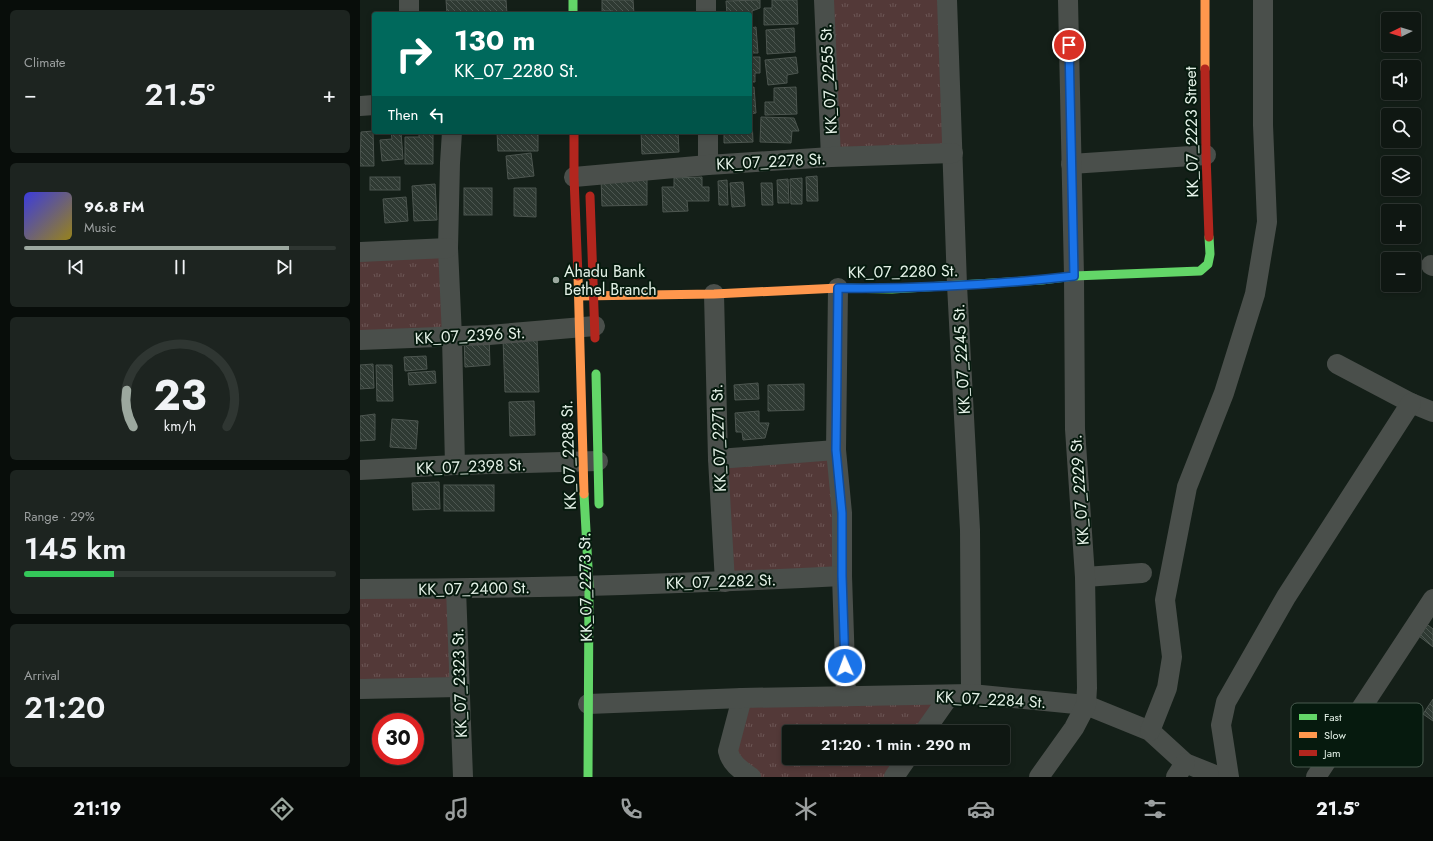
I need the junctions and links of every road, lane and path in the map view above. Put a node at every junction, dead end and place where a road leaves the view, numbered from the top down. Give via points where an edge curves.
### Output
1 (409, 0) edge
2 (572, 0) edge
3 (706, 0) edge
4 (824, 0) edge
5 (947, 0) edge
6 (1068, 0) edge
7 (1205, 0) edge
8 (1262, 0) edge
9 (410, 12) edge
10 (573, 12) edge
11 (706, 12) edge
12 (372, 105) edge
13 (360, 106) edge
14 (452, 134) edge
15 (575, 134) edge
16 (708, 134) edge
17 (953, 153) junction
18 (1206, 155) junction
19 (831, 157) junction
20 (1071, 164) junction
21 (708, 165) junction
22 (587, 178) junction
23 (448, 248) junction
24 (360, 252) edge
25 (1208, 264) joint
26 (1074, 276) junction
27 (957, 285) junction
28 (838, 288) junction
29 (714, 294) junction
30 (595, 295) junction
31 (579, 296) junction
32 (588, 326) junction
33 (452, 337) junction
34 (360, 340) edge
35 (596, 350) dead end
36 (1337, 364) dead end
37 (596, 366) dead end
38 (1411, 403) junction
39 (1433, 412) edge
40 (836, 450) junction
41 (718, 459) junction
42 (590, 462) junction
43 (455, 465) junction
44 (360, 470) edge
45 (599, 516) dead end
46 (1142, 573) dead end
47 (842, 576) junction
48 (1085, 577) junction
49 (725, 582) junction
50 (597, 585) junction
51 (360, 589) edge
52 (456, 589) junction
53 (1433, 599) edge
54 (459, 687) junction
55 (360, 689) edge
56 (971, 694) junction
57 (950, 695) junction
58 (846, 696) junction
59 (742, 698) junction
60 (598, 703) junction
61 (1365, 703) edge
62 (1086, 705) junction
63 (929, 725) edge
64 (1150, 731) junction
65 (902, 765) edge
66 (1323, 767) edge
67 (1181, 770) edge
68 (463, 777) edge
69 (588, 777) edge
70 (751, 777) edge
71 (894, 777) edge
72 (1039, 777) edge
73 (1220, 777) edge
74 (1229, 777) edge
75 (1316, 777) edge

1 - 9 street
2 - 10 main road
3 - 11 street
4 - 19 street, KK_07_2255 St.
5 - 17 street, KK_07_2245 St.
6 - 20 street, KK_07_2229 St.
7 - 18 main road, KK_07_2223 Street
8 - 64 street via 1267,222 1255,294 1224,393 1187,487 1165,600 1172,657 1167,688
12 - 13 street
14 - 23 street
15 - 22 main road, KK_07_2288 St.
16 - 21 street
17 - 19 street, KK_07_2278 St.
17 - 27 street, KK_07_2245 St.
18 - 20 street
18 - 25 main road, KK_07_2223 Street via 1210,254
19 - 21 street, KK_07_2278 St.
20 - 26 street, KK_07_2229 St.
21 - 22 street, KK_07_2278 St.
22 - 30 main road
22 - 31 main road, KK_07_2288 St.
23 - 24 street
23 - 33 street
25 - 26 main road, KK_07_2280 St. via 1200,271
26 - 27 main road, KK_07_2280 St.
26 - 48 street, KK_07_2229 St. via 1075,430
27 - 28 main road, KK_07_2280 St. via 892,289
27 - 56 street, KK_07_2245 St. via 970,530
28 - 29 main road, KK_07_2280 St.
28 - 40 street
29 - 30 main road, KK_07_2280 St.
29 - 41 street, KK_07_2271 St.
30 - 31 main road, KK_07_2280 St.
30 - 32 main road
31 - 32 main road, KK_07_2288 St.
32 - 33 street, KK_07_2396 St.
32 - 35 main road
32 - 42 main road, KK_07_2288 St.
33 - 34 street, KK_07_2396 St.
33 - 43 street
36 - 38 street
37 - 42 main road, KK_07_2273 St.
38 - 39 street
38 - 74 street via 1286,597 1226,702 1221,724
40 - 41 street
40 - 47 street via 842,513
41 - 49 street, KK_07_2271 St.
42 - 43 street, KK_07_2398 St.
42 - 45 main road, KK_07_2273 St.
42 - 50 main road, KK_07_2288 St.
43 - 44 street, KK_07_2398 St.
46 - 48 street
47 - 49 street, KK_07_2282 St.
47 - 58 street
48 - 62 street, KK_07_2229 St.
49 - 50 street, KK_07_2282 St.
50 - 52 street, KK_07_2400 St.
50 - 60 main road, KK_07_2288 St.
51 - 52 street, KK_07_2400 St.
52 - 54 street, KK_07_2323 St.
53 - 61 street
54 - 55 street
54 - 68 street, KK_07_2323 St.
56 - 57 street, KK_07_2284 St.
56 - 62 street, KK_07_2284 St.
57 - 58 street, KK_07_2284 St.
57 - 63 street
58 - 59 street, KK_07_2284 St.
59 - 60 street, KK_07_2284 St.
59 - 70 street via 728,751 735,765
60 - 69 main road, KK_07_2288 St.
62 - 64 street, KK_07_2284 St.
62 - 72 street via 1074,728
64 - 67 street, KK_07_2284 St.
65 - 71 street
66 - 75 street
67 - 73 street, KK_07_2284 St.

